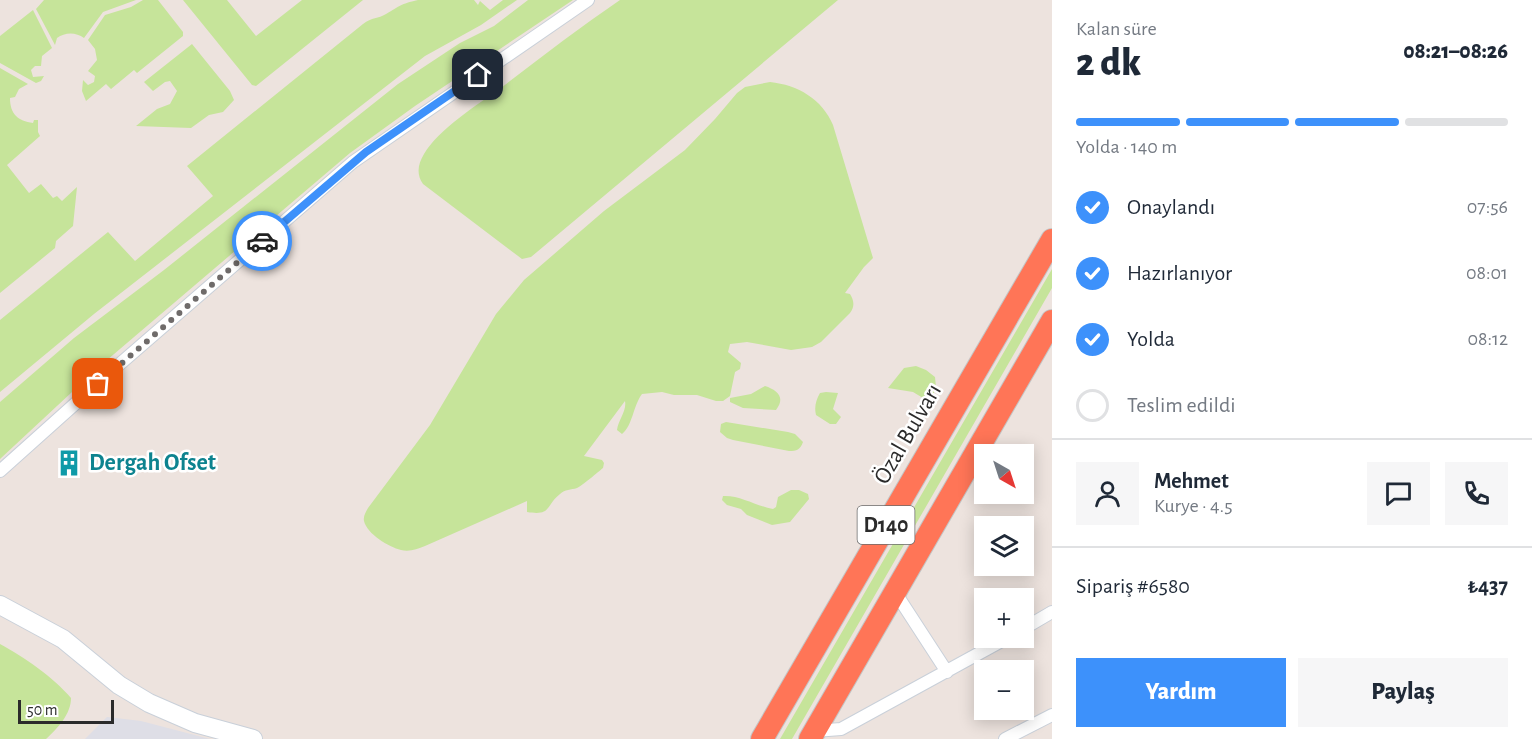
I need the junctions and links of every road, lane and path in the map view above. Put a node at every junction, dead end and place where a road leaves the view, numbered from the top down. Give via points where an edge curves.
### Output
1 (588, 0) edge
2 (1052, 240) edge
3 (1052, 321) edge
4 (0, 471) edge
5 (895, 592) junction
6 (0, 605) edge
7 (1052, 612) edge
8 (1034, 622) edge
9 (989, 648) edge
10 (947, 672) junction
11 (1052, 715) edge
12 (840, 734) edge
13 (812, 735) edge
14 (253, 739) edge
15 (762, 739) edge
16 (1005, 739) edge

1 - 4 street via 353,162
2 - 15 highway, Özal Bulvarı / D140
3 - 5 highway, D140
5 - 10 street
5 - 13 highway, D140
6 - 14 street via 63,639 119,685 150,703 195,723
7 - 8 street
9 - 10 street
10 - 12 street
11 - 16 street
12 - 13 street

